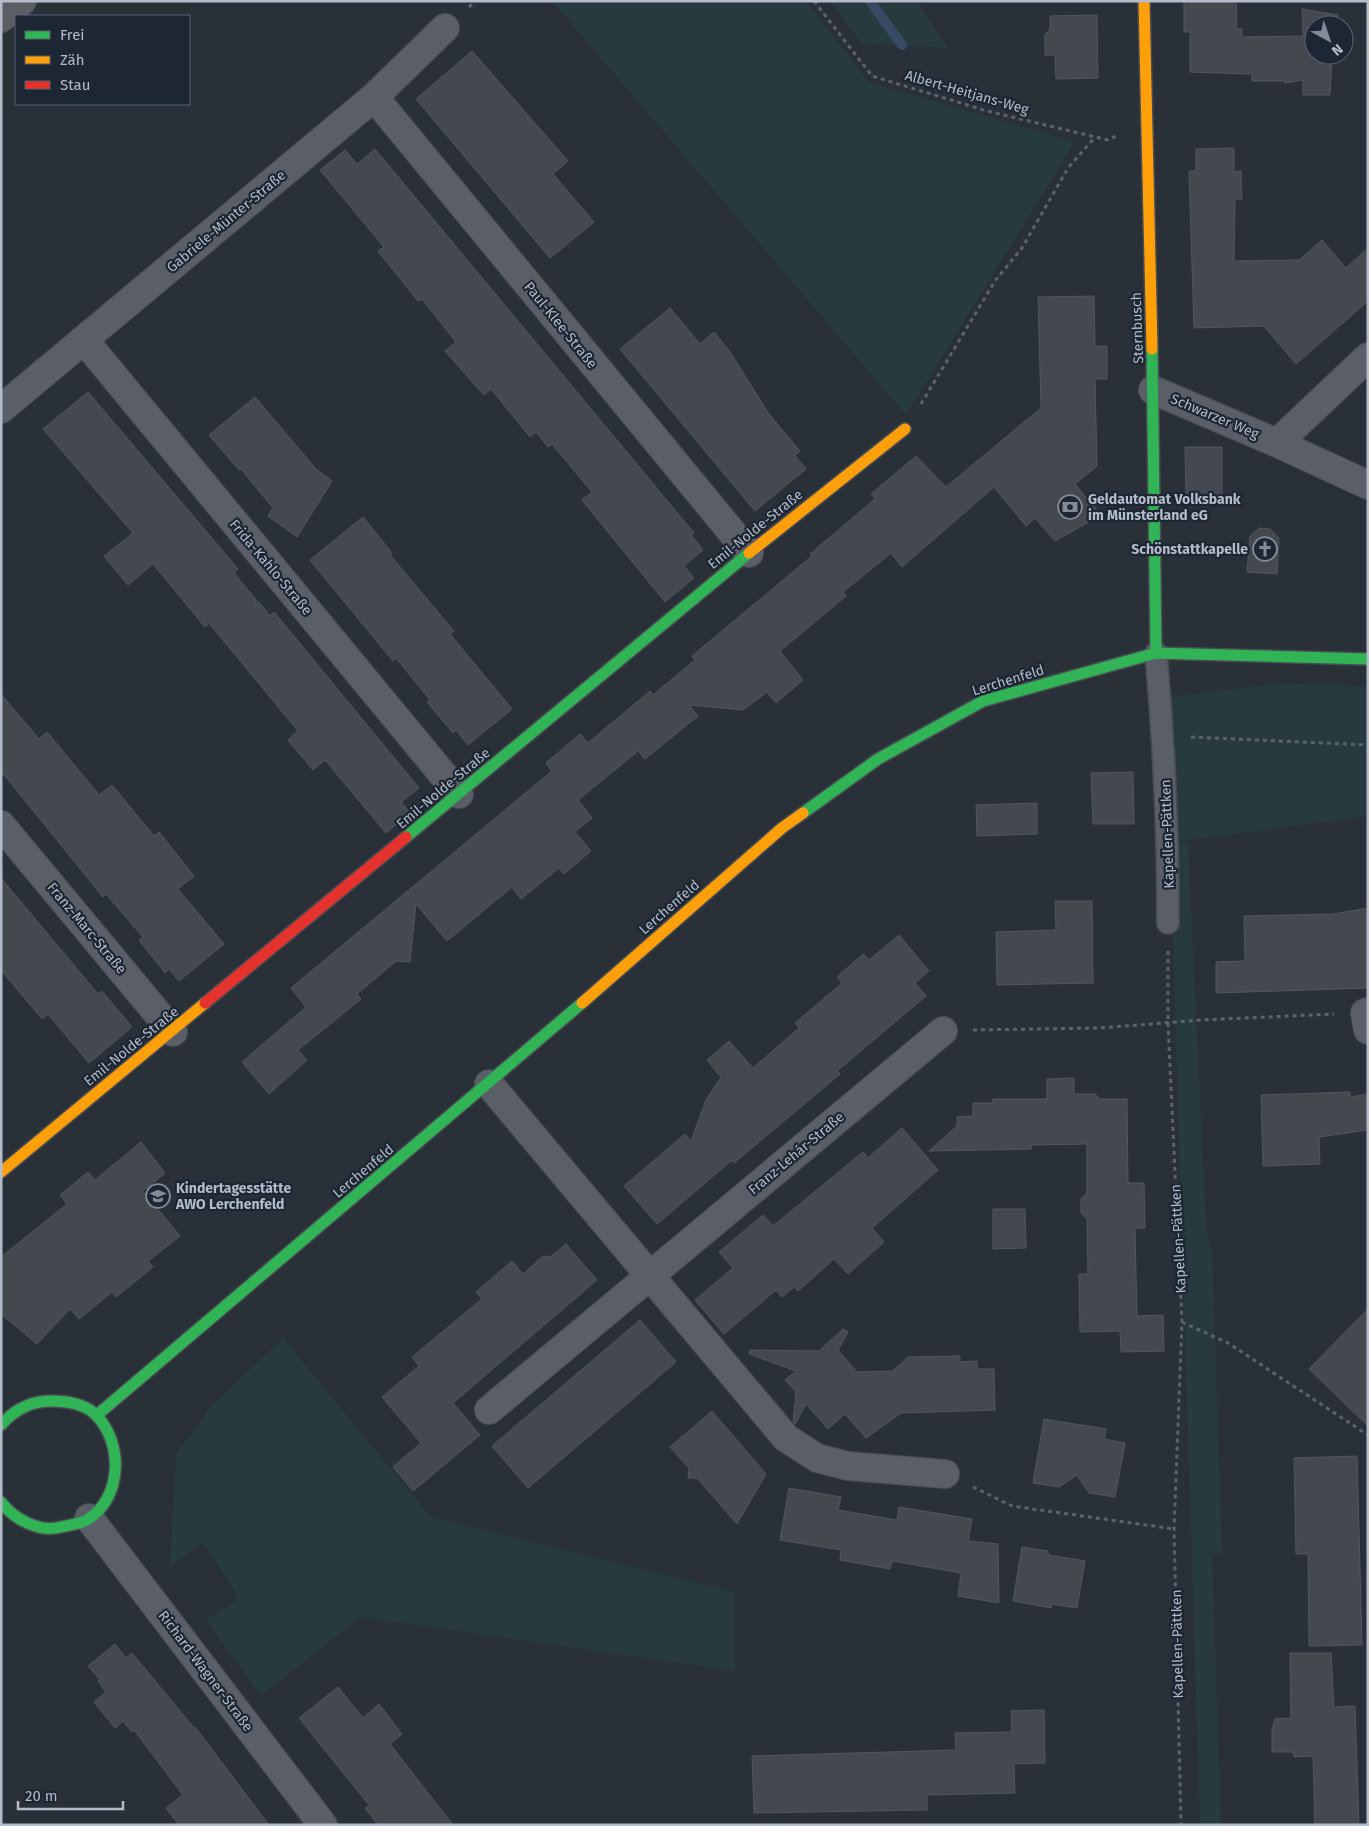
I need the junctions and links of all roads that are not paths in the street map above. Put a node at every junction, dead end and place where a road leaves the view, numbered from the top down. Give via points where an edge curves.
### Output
1 (22, 1) edge
2 (1144, 1) edge
3 (1, 18) edge
4 (445, 28) dead end
5 (374, 97) junction
6 (84, 340) junction
7 (1368, 357) edge
8 (1153, 390) junction
9 (1, 409) edge
10 (905, 429) road end
11 (1277, 443) junction
12 (1368, 485) edge
13 (749, 553) junction
14 (1156, 653) junction
15 (1368, 660) edge
16 (459, 794) junction
17 (1, 825) edge
18 (1168, 923) road end
19 (943, 1031) road end
20 (172, 1032) junction
21 (490, 1084) junction
22 (1, 1172) edge
23 (650, 1274) junction
24 (489, 1410) dead end
25 (97, 1415) junction
26 (3, 1417) edge
27 (945, 1474) road end
28 (3, 1508) edge
29 (89, 1518) junction
30 (323, 1825) edge

1 - 3 street
2 - 8 street, Sternbusch
4 - 5 street, Gabriele-Münter-Straße
5 - 6 street, Gabriele-Münter-Straße
5 - 13 street, Paul-Klee-Straße
6 - 9 street, Gabriele-Münter-Straße
6 - 16 street, Frida-Kahlo-Straße
7 - 11 street, Schwarzer Weg
8 - 11 street, Schwarzer Weg
8 - 14 street, Sternbusch
10 - 13 street, Emil-Nolde-Straße
11 - 12 street, Schwarzer Weg
13 - 16 street, Emil-Nolde-Straße
14 - 15 street, Lerchenfeld
14 - 18 lane, Kapellen-Pättken via 1168,843
14 - 21 street, Lerchenfeld via 983,701 878,758 782,828
16 - 20 street, Emil-Nolde-Straße
17 - 20 street, Franz-Marc-Straße
19 - 23 street, Franz-Lehár-Straße
20 - 22 street, Emil-Nolde-Straße
21 - 23 street
21 - 25 street, Lerchenfeld
23 - 24 street, Franz-Lehár-Straße
23 - 27 street via 786,1438 816,1458 848,1466
25 - 26 street via 76,1403 52,1398 28,1403
25 - 29 street via 111,1434 118,1457 116,1480 110,1494
28 - 29 street via 24,1522 46,1529 68,1527
29 - 30 street, Richard-Wagner-Straße

